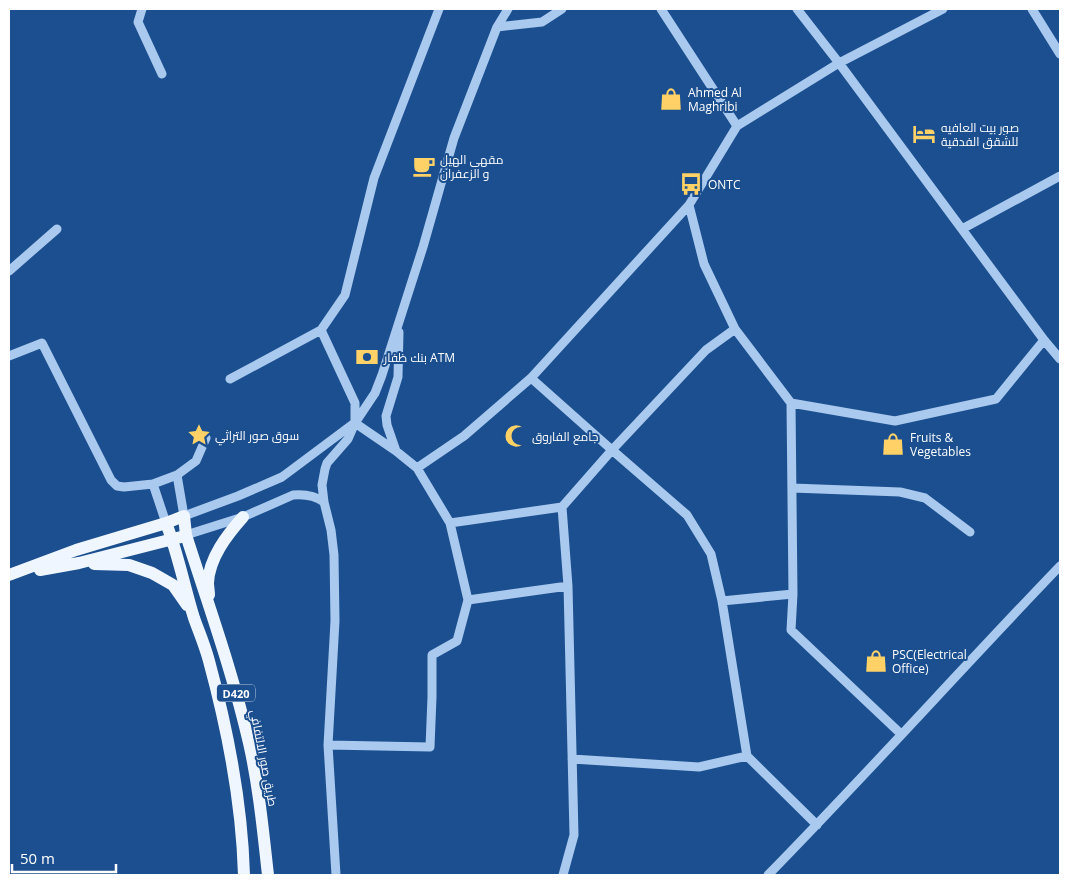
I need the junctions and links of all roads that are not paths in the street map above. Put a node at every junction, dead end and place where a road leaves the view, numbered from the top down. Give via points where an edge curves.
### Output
1 (142, 9) edge
2 (439, 9) edge
3 (508, 9) edge
4 (562, 9) edge
5 (661, 9) edge
6 (797, 9) edge
7 (943, 9) edge
8 (1032, 9) edge
9 (497, 27) junction
10 (1060, 54) edge
11 (839, 63) junction
12 (162, 74) dead end
13 (737, 126) junction
14 (1060, 176) edge
15 (689, 205) junction
16 (57, 229) dead end
17 (962, 229) junction
18 (9, 271) edge
19 (400, 319) junction
20 (735, 329) junction
21 (321, 330) junction
22 (1044, 340) junction
23 (9, 356) edge
24 (1060, 359) edge
25 (531, 378) junction
26 (230, 379) dead end
27 (791, 404) junction
28 (356, 423) junction
29 (206, 438) dead end
30 (612, 450) junction
31 (396, 451) junction
32 (417, 468) junction
33 (177, 475) junction
34 (153, 484) junction
35 (792, 488) junction
36 (324, 502) junction
37 (562, 507) junction
38 (184, 516) junction
39 (244, 517) junction
40 (166, 522) junction
41 (450, 523) junction
42 (970, 532) dead end
43 (186, 535) junction
44 (173, 539) junction
45 (79, 563) junction
46 (1060, 566) edge
47 (9, 575) edge
48 (568, 586) junction
49 (793, 594) junction
50 (468, 600) junction
51 (722, 601) junction
52 (211, 612) junction
53 (194, 617) junction
54 (901, 734) junction
55 (328, 746) junction
56 (747, 756) junction
57 (572, 759) junction
58 (817, 825) junction
59 (244, 875) edge
60 (268, 875) edge
61 (336, 875) edge
62 (563, 875) edge
63 (768, 875) edge

1 - 12 street via 138,22
2 - 21 street via 374,178 346,295
3 - 9 street
4 - 9 street via 542,22
5 - 13 street
6 - 11 street
7 - 11 street
8 - 10 street
9 - 19 street via 454,138
11 - 13 street
11 - 17 street
13 - 15 street
14 - 17 street
15 - 20 street via 704,264
15 - 25 street
16 - 18 street
17 - 22 street
19 - 28 street via 382,375
19 - 31 street via 398,377 386,416
20 - 27 street
20 - 30 street via 706,350
21 - 26 street
21 - 28 street via 354,403
22 - 24 street
22 - 27 street via 996,399 895,421
23 - 34 street via 42,343 111,480 124,487
25 - 30 street
25 - 32 street via 464,436
27 - 35 street
28 - 31 street
28 - 36 street via 348,439 324,469
28 - 38 street via 282,477
29 - 33 street via 196,461
30 - 37 street
30 - 51 street via 687,515 711,554
31 - 32 street
32 - 41 street
33 - 34 street
33 - 38 street
34 - 40 street
35 - 42 street via 900,492 925,498
35 - 49 street
36 - 39 street via 313,496 293,495
36 - 55 street via 334,555 335,621
37 - 41 street
37 - 48 street
38 - 40 main road
38 - 43 main road, طريق صور الالتفافي / D420
39 - 43 street
39 - 52 main road via 227,536 211,568 208,583
40 - 44 main road, D420
40 - 47 main road
41 - 50 street
43 - 44 main road
43 - 52 main road, طريق صور الالتفافي / D420
44 - 45 main road
44 - 53 main road, D420
45 - 47 main road
45 - 53 main road via 130,565 152,573 173,585
46 - 54 street
48 - 50 street
48 - 57 street
49 - 51 street
49 - 54 street via 791,630
50 - 55 street via 457,641 432,655 430,747
51 - 56 street
52 - 60 main road, طريق صور الالتفافي / D420 via 250,743
53 - 59 main road, D420 via 226,728 240,819
54 - 58 street
55 - 61 street
56 - 57 street via 699,767
56 - 58 street
57 - 62 street via 574,835
58 - 63 street

